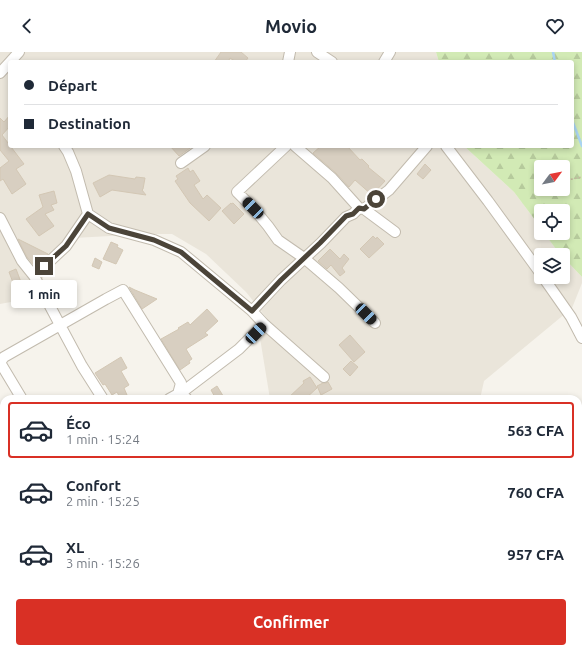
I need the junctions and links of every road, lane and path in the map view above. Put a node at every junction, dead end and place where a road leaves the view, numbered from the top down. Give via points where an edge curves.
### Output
1 (19, 52) edge
2 (317, 52) edge
3 (12, 60) edge
4 (329, 60) edge
5 (8, 64) edge
6 (0, 74) edge
7 (65, 148) edge
8 (202, 148) edge
9 (284, 148) edge
10 (297, 148) edge
11 (425, 148) edge
12 (448, 148) edge
13 (181, 163) dead end
14 (582, 177) edge
15 (570, 180) edge
16 (362, 208) junction
17 (88, 214) junction
18 (0, 218) edge
19 (395, 232) dead end
20 (304, 258) junction
21 (534, 264) edge
22 (34, 276) junction
23 (548, 284) edge
24 (252, 311) junction
25 (374, 323) dead end
26 (264, 324) junction
27 (60, 325) junction
28 (582, 338) edge
29 (324, 377) dead end
30 (20, 395) edge
31 (100, 395) edge
32 (179, 395) edge
33 (180, 395) edge

1 - 3 street
2 - 4 street
5 - 6 street
7 - 17 street via 76,171
8 - 13 street
9 - 20 street via 237,192 278,240
10 - 16 street
11 - 16 street via 389,190
12 - 21 street
14 - 15 path
16 - 19 street
16 - 20 street via 346,216
17 - 22 street via 66,246
17 - 24 street via 109,228 154,240 181,252
18 - 22 street via 22,262
20 - 24 street
20 - 25 street
22 - 27 street
23 - 28 street
24 - 26 street
26 - 29 street
26 - 33 street via 239,350
27 - 30 street via 1,361
27 - 31 street
27 - 32 street via 123,290 181,383

